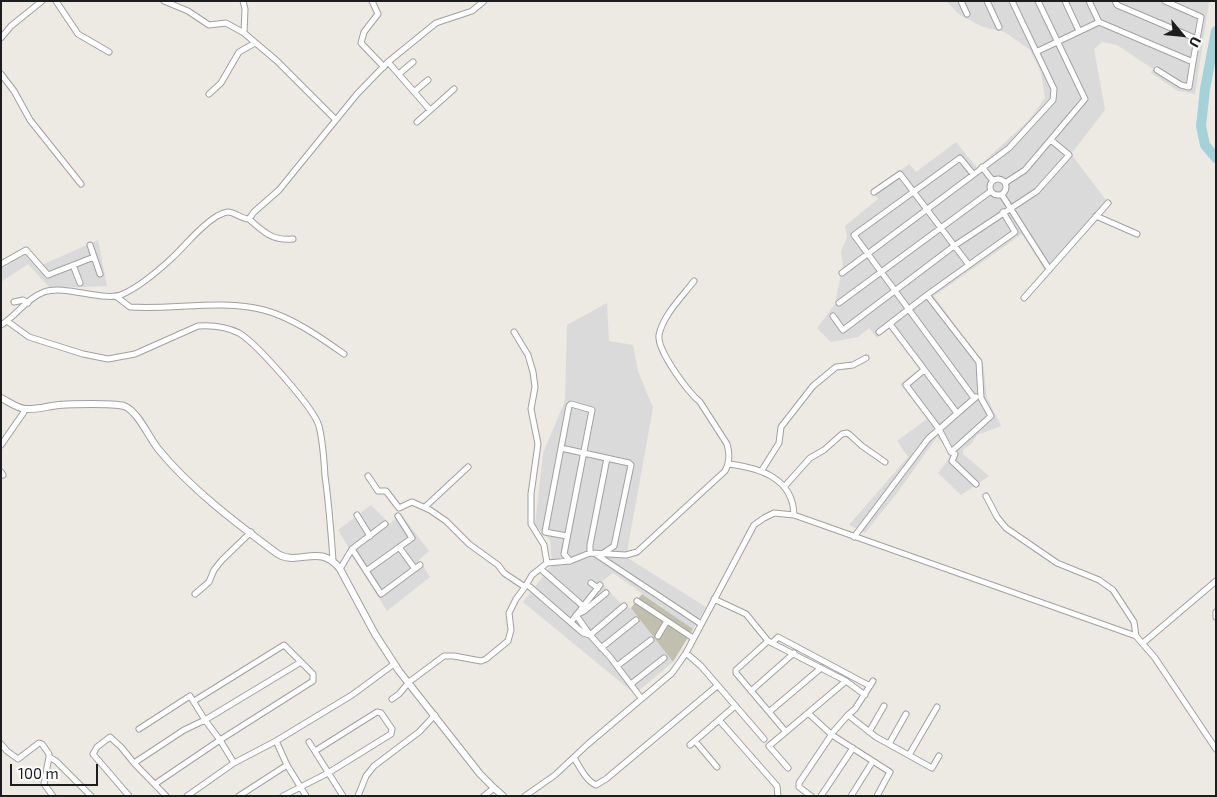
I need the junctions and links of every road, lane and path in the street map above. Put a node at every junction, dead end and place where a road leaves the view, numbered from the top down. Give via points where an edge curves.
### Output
1 (42, 1) edge
2 (56, 1) edge
3 (164, 1) edge
4 (243, 1) edge
5 (372, 1) edge
6 (484, 1) edge
7 (961, 1) edge
8 (987, 1) edge
9 (1012, 1) edge
10 (1038, 1) edge
11 (1065, 1) edge
12 (1089, 1) edge
13 (1115, 1) edge
14 (1165, 1) edge
15 (967, 14) dead end
16 (1099, 22) junction
17 (999, 27) dead end
18 (1079, 31) junction
19 (244, 33) junction
20 (1, 38) edge
21 (1197, 39) junction
22 (1057, 42) junction
23 (255, 43) junction
24 (109, 52) dead end
25 (1036, 52) junction
26 (388, 62) junction
27 (413, 62) dead end
28 (1193, 62) junction
29 (384, 67) junction
30 (1157, 70) dead end
31 (1, 74) edge
32 (399, 74) junction
33 (428, 80) dead end
34 (454, 89) dead end
35 (414, 92) junction
36 (209, 94) dead end
37 (430, 110) junction
38 (336, 120) junction
39 (417, 122) dead end
40 (1051, 140) junction
41 (982, 167) junction
42 (973, 174) junction
43 (993, 181) junction
44 (1005, 183) junction
45 (82, 184) dead end
46 (913, 191) junction
47 (991, 191) junction
48 (874, 192) dead end
49 (1002, 195) junction
50 (1108, 203) dead end
51 (1011, 207) junction
52 (927, 210) junction
53 (1003, 212) junction
54 (1096, 216) junction
55 (249, 218) junction
56 (942, 228) junction
57 (1137, 234) dead end
58 (293, 239) dead end
59 (90, 245) dead end
60 (954, 246) junction
61 (868, 254) junction
62 (94, 256) junction
63 (1, 264) edge
64 (73, 265) junction
65 (969, 265) junction
66 (1050, 269) junction
67 (881, 271) junction
68 (842, 273) dead end
69 (100, 274) dead end
70 (694, 281) dead end
71 (80, 283) dead end
72 (894, 290) junction
73 (927, 295) junction
74 (117, 297) junction
75 (1024, 298) dead end
76 (14, 302) dead end
77 (839, 303) dead end
78 (28, 304) junction
79 (909, 309) junction
80 (833, 316) dead end
81 (7, 321) junction
82 (890, 324) junction
83 (1, 325) edge
84 (514, 332) dead end
85 (879, 332) dead end
86 (344, 354) dead end
87 (866, 358) dead end
88 (924, 370) junction
89 (980, 394) junction
90 (1, 398) edge
91 (974, 398) junction
92 (24, 409) junction
93 (957, 413) junction
94 (939, 429) junction
95 (1, 445) edge
96 (561, 448) junction
97 (951, 452) junction
98 (584, 453) junction
99 (607, 458) junction
100 (885, 462) dead end
101 (729, 464) junction
102 (468, 467) dead end
103 (762, 470) junction
104 (368, 476) dead end
105 (976, 484) dead end
106 (784, 487) junction
107 (986, 496) dead end
108 (425, 507) junction
109 (356, 515) dead end
110 (794, 515) junction
111 (398, 516) dead end
112 (385, 524) dead end
113 (251, 532) junction
114 (370, 536) junction
115 (567, 536) junction
116 (854, 537) junction
117 (399, 547) junction
118 (352, 549) junction
119 (592, 553) junction
120 (602, 554) junction
121 (333, 560) junction
122 (570, 561) junction
123 (547, 563) junction
124 (340, 569) junction
125 (366, 571) junction
126 (543, 571) dead end
127 (1216, 581) edge
128 (591, 583) dead end
129 (528, 587) junction
130 (606, 593) dead end
131 (195, 594) dead end
132 (714, 599) junction
133 (637, 600) dead end
134 (584, 606) junction
135 (624, 606) dead end
136 (1216, 612) edge
137 (576, 615) junction
138 (1216, 617) edge
139 (636, 620) dead end
140 (667, 621) junction
141 (570, 622) junction
142 (701, 624) junction
143 (590, 634) junction
144 (658, 636) dead end
145 (1136, 636) junction
146 (693, 638) junction
147 (651, 640) dead end
148 (784, 641) junction
149 (770, 642) junction
150 (1143, 642) junction
151 (781, 647) junction
152 (602, 648) junction
153 (686, 653) junction
154 (794, 654) junction
155 (664, 658) dead end
156 (301, 662) junction
157 (394, 664) junction
158 (617, 666) junction
159 (821, 668) junction
160 (846, 681) junction
161 (409, 682) junction
162 (631, 684) junction
163 (717, 686) junction
164 (751, 691) junction
165 (865, 695) junction
166 (641, 698) junction
167 (392, 699) dead end
168 (194, 701) junction
169 (735, 706) junction
170 (884, 706) dead end
171 (936, 707) dead end
172 (769, 712) junction
173 (808, 714) junction
174 (906, 714) dead end
175 (435, 715) junction
176 (848, 715) junction
177 (205, 720) junction
178 (719, 720) junction
179 (139, 729) dead end
180 (786, 732) junction
181 (870, 732) junction
182 (832, 735) junction
183 (764, 739) dead end
184 (220, 740) junction
185 (276, 741) junction
186 (695, 741) junction
187 (309, 742) dead end
188 (1, 744) edge
189 (889, 744) junction
190 (690, 746) dead end
191 (853, 748) junction
192 (1216, 749) edge
193 (315, 751) junction
194 (909, 756) junction
195 (939, 756) dead end
196 (49, 757) junction
197 (574, 758) junction
198 (873, 761) junction
199 (134, 763) junction
200 (234, 763) junction
201 (287, 765) junction
202 (717, 767) dead end
203 (788, 768) dead end
204 (328, 773) junction
205 (155, 784) junction
206 (300, 786) junction
207 (494, 788) junction
208 (53, 796) edge
209 (91, 796) edge
210 (129, 796) edge
211 (166, 796) edge
212 (187, 796) edge
213 (238, 796) edge
214 (283, 796) edge
215 (306, 796) edge
216 (343, 796) edge
217 (358, 796) edge
218 (484, 796) edge
219 (503, 796) edge
220 (524, 796) edge
221 (778, 796) edge
222 (811, 796) edge
223 (821, 796) edge
224 (851, 796) edge
225 (877, 796) edge

1 - 20 street
2 - 24 street via 78,34
3 - 19 street via 209,25 226,23
4 - 19 street
5 - 29 street via 378,14 364,32 361,43
6 - 26 street via 472,11 436,23
7 - 15 street
8 - 17 street
9 - 25 street
10 - 22 street
11 - 18 street
12 - 16 street
13 - 21 street via 1117,6
14 - 21 street via 1201,17
16 - 18 street
16 - 28 street
18 - 22 street
19 - 23 street
21 - 28 street
22 - 25 street
22 - 40 street via 1085,99
23 - 36 street via 239,52 222,83
23 - 38 street
25 - 41 street via 1054,89 1053,100 1009,148
26 - 29 street
26 - 32 street
27 - 32 street
28 - 30 street via 1189,87
29 - 38 street via 365,84
31 - 45 street via 30,120
32 - 35 street
33 - 35 street
34 - 37 street
35 - 37 street
37 - 39 street
38 - 55 street via 279,190
40 - 44 street via 1025,170
40 - 51 street via 1069,155 1037,191
41 - 42 street
41 - 43 street
42 - 46 street via 960,158
42 - 52 street
43 - 44 street via 999,179
43 - 47 street
44 - 49 street
46 - 48 street via 900,174
46 - 52 street
46 - 61 street via 854,235
47 - 49 street via 997,196
47 - 56 street
49 - 51 street
50 - 54 street
51 - 53 street
51 - 66 street
52 - 56 street
52 - 61 street
53 - 60 street
53 - 65 street via 1015,232
54 - 57 street
54 - 66 street
55 - 58 street via 268,236
55 - 74 street via 228,212 209,221 154,274
56 - 60 street
56 - 67 street
59 - 62 street
60 - 65 street
60 - 72 street
61 - 67 street
61 - 68 street
62 - 64 street
62 - 69 street
63 - 64 street via 26,250 48,275
64 - 71 street
65 - 73 street
66 - 75 street
67 - 72 street
67 - 77 street
70 - 101 street via 666,318 659,345 727,444
72 - 79 street
72 - 80 street via 842,330
73 - 79 street
73 - 89 street via 979,362
74 - 78 street via 52,291 43,292
74 - 86 street via 130,306 239,307 265,311 293,322
76 - 78 street via 23,300
78 - 81 street
79 - 82 street
79 - 91 street
81 - 83 street
81 - 121 street via 28,337 108,359 135,354 198,326 230,329 249,340 312,412 318,424 330,508
82 - 85 street
82 - 88 street
84 - 123 street via 528,355 533,372 535,387 531,409 538,444 530,524 544,545
87 - 103 street via 853,366 836,367 813,386 781,427 778,443
88 - 93 street
88 - 94 street via 906,384
89 - 91 street
89 - 97 street via 991,416
90 - 92 street
91 - 93 street
92 - 95 street
92 - 113 street via 70,404 128,408 176,468
93 - 94 street
94 - 97 street
94 - 116 street
96 - 98 street
96 - 98 street via 571,404 592,410
96 - 115 street via 545,532
97 - 105 street via 955,454 952,462
98 - 99 street
98 - 115 street
99 - 119 street via 590,546
99 - 120 street via 630,464 614,546
100 - 106 street via 847,433 842,434 810,458
101 - 103 street
101 - 120 street via 726,471 637,552
102 - 108 street
103 - 106 street
104 - 108 street via 378,491 386,491 399,508 412,502
106 - 110 street
107 - 145 street via 1006,528 1057,563 1099,580 1114,590 1134,622
108 - 129 street via 446,521 504,573
109 - 114 street
110 - 116 street
110 - 132 street via 774,514 754,525
111 - 117 street via 412,538
112 - 114 street
113 - 121 street via 284,557 313,554
113 - 131 street via 222,560 209,582
114 - 118 street
115 - 122 street via 564,554
116 - 145 street
117 - 125 street
117 - 125 street via 418,567 381,594
118 - 124 street
118 - 125 street
119 - 120 street
119 - 122 street
119 - 142 street
121 - 124 street
122 - 123 street
123 - 129 street via 532,575
124 - 157 street
126 - 134 street
127 - 150 street
128 - 134 street via 599,587
129 - 141 street
129 - 161 street via 516,599 509,613 511,635 508,641 486,659 444,656
130 - 137 street
132 - 142 street
132 - 149 street via 746,614
133 - 140 street
134 - 137 street
135 - 143 street
136 - 138 street
137 - 141 street
137 - 143 street
139 - 152 street
140 - 144 street
140 - 146 street
141 - 143 street via 583,633
142 - 146 street
143 - 152 street
145 - 150 street
146 - 153 street
147 - 158 street
148 - 149 street via 778,637
148 - 151 street
148 - 165 street via 871,684
149 - 151 street
149 - 164 street via 736,670
150 - 192 street
151 - 154 street
152 - 158 street
153 - 163 street
153 - 166 street via 672,672
154 - 159 street
154 - 164 street
155 - 162 street
156 - 168 street via 284,645
156 - 177 street
156 - 184 street via 313,674 313,681
157 - 161 street
157 - 185 street via 352,695
158 - 162 street
159 - 160 street
159 - 172 street
160 - 165 street
160 - 173 street
161 - 167 street
161 - 175 street
162 - 166 street
163 - 169 street
163 - 197 street via 596,785 584,775
164 - 172 street
165 - 176 street
166 - 197 street
168 - 177 street
168 - 179 street via 189,697
169 - 178 street
169 - 183 street
170 - 181 street
171 - 194 street
172 - 180 street
173 - 180 street
173 - 182 street
174 - 189 street
175 - 207 street
175 - 217 street via 419,732 374,766
176 - 181 street
176 - 182 street
177 - 184 street
177 - 199 street
178 - 186 street
178 - 221 street via 777,786
180 - 203 street via 770,746
181 - 189 street
182 - 191 street
182 - 222 street via 799,783 799,787
184 - 200 street
184 - 205 street
185 - 200 street
185 - 201 street
186 - 190 street
186 - 202 street
187 - 193 street
188 - 196 street via 18,760 39,743
189 - 194 street
191 - 198 street
191 - 223 street
193 - 204 street
193 - 204 street via 377,712 382,713 392,729 392,734
194 - 195 street via 932,768
196 - 208 street via 44,784
196 - 209 street
197 - 220 street
198 - 224 street
198 - 225 street via 891,773
199 - 205 street
199 - 210 street via 112,738 94,751 94,757
200 - 212 street
201 - 206 street
201 - 213 street
204 - 206 street
204 - 216 street
205 - 211 street
206 - 214 street
206 - 215 street
207 - 218 street
207 - 219 street

